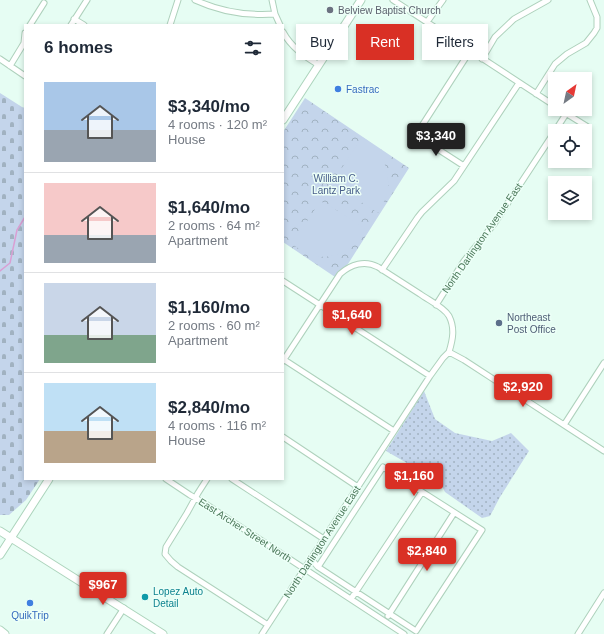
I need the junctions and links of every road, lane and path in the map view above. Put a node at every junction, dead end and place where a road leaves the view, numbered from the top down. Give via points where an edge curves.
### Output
1 (87, 0) edge
2 (178, 0) edge
3 (195, 0) edge
4 (272, 0) edge
5 (361, 0) edge
6 (393, 0) edge
7 (442, 0) edge
8 (548, 0) edge
9 (590, 0) edge
10 (44, 3) dead end
11 (275, 14) junction
12 (74, 19) junction
13 (427, 22) junction
14 (31, 24) edge
15 (72, 24) edge
16 (82, 24) edge
17 (170, 24) edge
18 (280, 24) edge
19 (430, 24) edge
20 (284, 34) edge
21 (287, 39) junction
22 (24, 43) edge
23 (284, 44) edge
24 (488, 49) edge
25 (0, 59) edge
26 (464, 60) edge
27 (484, 60) edge
28 (10, 66) junction
29 (318, 66) junction
30 (24, 75) edge
31 (519, 83) junction
32 (536, 94) junction
33 (548, 102) edge
34 (569, 116) edge
35 (284, 118) edge
36 (583, 124) edge
37 (548, 142) edge
38 (464, 166) junction
39 (382, 270) junction
40 (284, 282) edge
41 (320, 305) junction
42 (436, 305) junction
43 (449, 352) junction
44 (284, 359) edge
45 (284, 361) edge
46 (604, 363) edge
47 (430, 376) junction
48 (564, 425) junction
49 (394, 431) junction
50 (284, 438) edge
51 (604, 451) edge
52 (49, 480) edge
53 (168, 480) edge
54 (206, 480) edge
55 (234, 480) edge
56 (358, 487) junction
57 (422, 492) junction
58 (195, 498) junction
59 (454, 513) junction
60 (0, 531) edge
61 (11, 538) junction
62 (324, 539) junction
63 (1, 554) edge
64 (311, 559) junction
65 (318, 567) junction
66 (305, 569) junction
67 (356, 592) junction
68 (604, 593) edge
69 (351, 599) junction
70 (124, 608) junction
71 (389, 614) junction
72 (385, 622) junction
73 (268, 624) junction
74 (0, 630) edge
75 (5, 634) edge
76 (107, 634) edge
77 (163, 634) edge
78 (262, 634) edge
79 (404, 634) edge
80 (578, 634) edge

1 - 12 street
2 - 17 street
3 - 11 street via 233,13
4 - 11 street
5 - 29 main road
6 - 13 street
7 - 13 street
8 - 24 street via 514,19 495,37
9 - 32 street via 597,17 597,28 586,43 566,54 555,64
10 - 14 street
11 - 18 street
12 - 15 street
12 - 16 street
13 - 19 street
20 - 21 street
21 - 23 street
21 - 29 street via 294,48
22 - 28 street
25 - 28 street
26 - 38 street via 416,135
27 - 31 street
28 - 30 street
29 - 35 main road
31 - 32 street
31 - 38 street
32 - 33 street
34 - 36 street
37 - 42 street, North Darlington Avenue East via 494,224 464,261
38 - 39 street via 454,181 418,217
39 - 41 street via 363,263 348,268 340,274
39 - 42 street
40 - 41 street
41 - 44 street
41 - 47 street
42 - 43 street via 447,314 452,324 453,334
43 - 47 street, North Darlington Avenue East
43 - 48 street
45 - 49 street
46 - 48 street
47 - 49 street, North Darlington Avenue East
48 - 51 street
49 - 56 street, North Darlington Avenue East
50 - 56 street
52 - 61 main road
53 - 58 street, East Archer Street North
54 - 58 street
55 - 62 street
56 - 62 street, North Darlington Avenue East
57 - 59 street
57 - 65 street, North Darlington Avenue East via 382,467
57 - 67 street
58 - 66 street, East Archer Street North
58 - 73 street via 166,547 165,554 178,567
59 - 71 street
59 - 71 street via 482,530 416,631
60 - 61 main road
61 - 63 main road
61 - 70 main road
62 - 64 street, North Darlington Avenue East
64 - 65 street
64 - 66 street, North Darlington Avenue East
65 - 67 street
66 - 69 street, East Archer Street North
66 - 73 street, North Darlington Avenue East
67 - 69 street
67 - 71 street
68 - 80 street
69 - 72 street, East Archer Street North
70 - 76 street
70 - 77 main road
71 - 72 street
72 - 79 street, East Archer Street North
73 - 78 street, North Darlington Avenue East
74 - 75 main road

